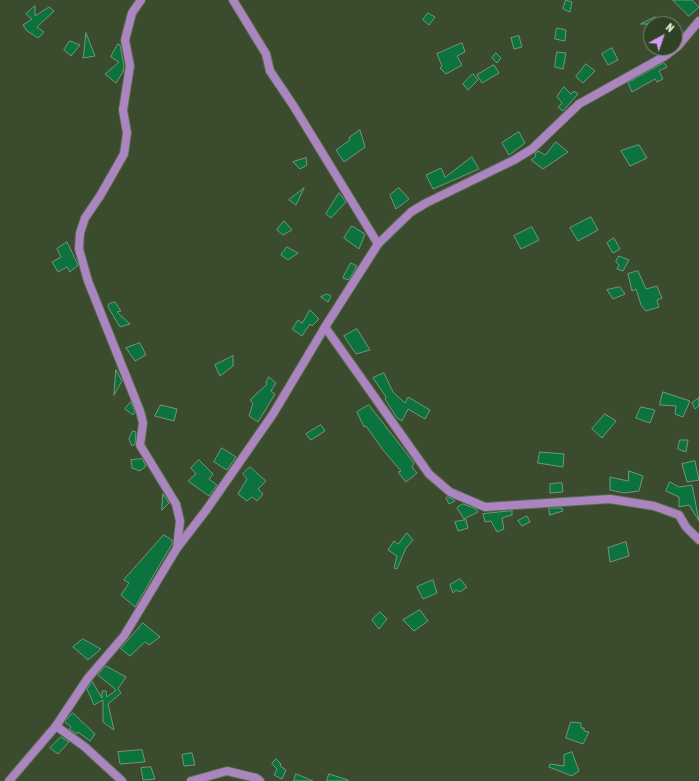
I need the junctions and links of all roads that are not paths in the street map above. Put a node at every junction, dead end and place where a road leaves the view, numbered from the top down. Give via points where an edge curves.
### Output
1 (142, 0) edge
2 (233, 0) edge
3 (699, 21) edge
4 (378, 244) junction
5 (325, 327) junction
6 (699, 540) edge
7 (177, 548) junction
8 (56, 726) junction
9 (9, 781) edge
10 (122, 781) edge
11 (191, 781) edge
12 (260, 781) edge

1 - 7 street via 132,13 125,40 130,66 123,110 127,133 125,149 85,218 80,233 79,249 88,282 140,410 143,424 140,445 176,504 180,521
2 - 4 street via 266,54 270,71
3 - 4 street via 678,46 665,56 579,104 532,148 514,160 411,212
4 - 5 street
5 - 6 street via 429,474 450,492 485,506 610,499 654,506 679,515 686,527
5 - 7 street via 273,414
7 - 8 street via 124,636 88,678
8 - 9 street
8 - 10 street via 85,747
11 - 12 street via 227,771

